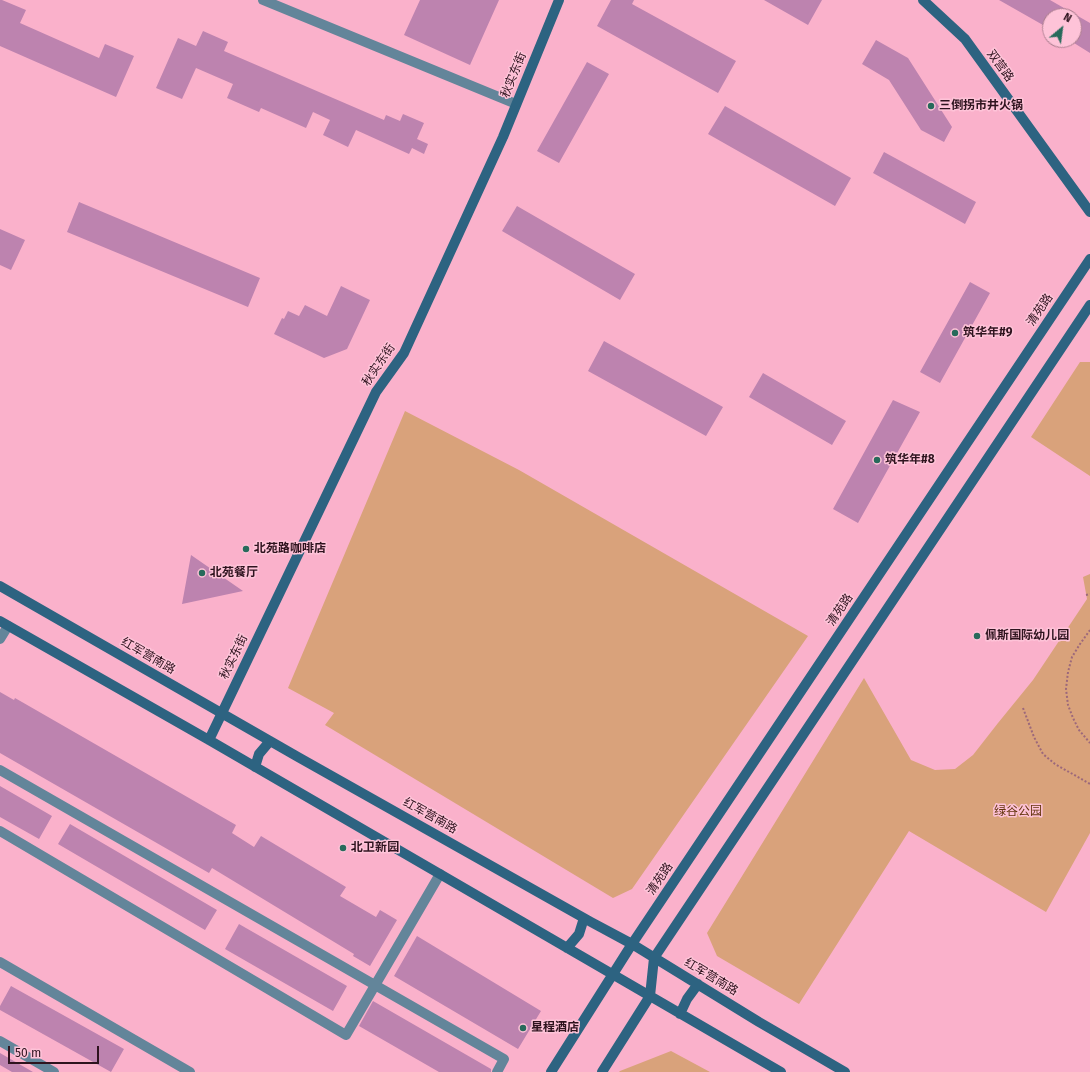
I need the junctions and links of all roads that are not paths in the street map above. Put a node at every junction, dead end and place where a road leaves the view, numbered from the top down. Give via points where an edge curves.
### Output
1 (263, 0) edge
2 (559, 0) edge
3 (922, 0) edge
4 (516, 104) junction
5 (1090, 212) edge
6 (1090, 259) edge
7 (1090, 305) edge
8 (0, 586) edge
9 (4, 623) edge
10 (0, 639) edge
11 (222, 713) junction
12 (209, 740) junction
13 (270, 741) junction
14 (255, 767) junction
15 (0, 770) edge
16 (0, 831) edge
17 (440, 874) junction
18 (584, 918) junction
19 (632, 944) junction
20 (567, 948) junction
21 (654, 958) junction
22 (0, 962) edge
23 (612, 974) junction
24 (698, 984) junction
25 (375, 985) junction
26 (650, 996) junction
27 (680, 1014) junction
28 (0, 1041) edge
29 (54, 1072) edge
30 (190, 1072) edge
31 (497, 1072) edge
32 (551, 1072) edge
33 (602, 1072) edge
34 (780, 1072) edge
35 (845, 1072) edge

1 - 4 street
2 - 4 main road, 秋实东街
3 - 5 main road, 双营路 via 965,39
4 - 11 main road, 秋实东街 via 404,353 376,392
6 - 19 main road, 清苑路
7 - 21 main road
8 - 11 main road, 红军营南路
9 - 10 street
9 - 12 main road
11 - 12 main road, 秋实东街
11 - 13 main road, 红军营南路
12 - 14 main road
13 - 14 main road via 259,754
13 - 18 main road, 红军营南路
14 - 17 main road
15 - 25 street
16 - 25 street via 346,1036
17 - 20 main road
17 - 25 street
18 - 19 main road, 红军营南路
18 - 20 main road via 580,934
19 - 21 main road, 红军营南路
19 - 23 main road, 清苑路
20 - 23 main road
21 - 24 main road, 红军营南路
21 - 26 main road
22 - 30 street
23 - 26 main road
23 - 32 main road, 清苑路
24 - 27 main road
24 - 35 main road, 红军营南路
25 - 31 street via 504,1059
26 - 27 main road
26 - 33 main road
27 - 34 main road
28 - 29 street

